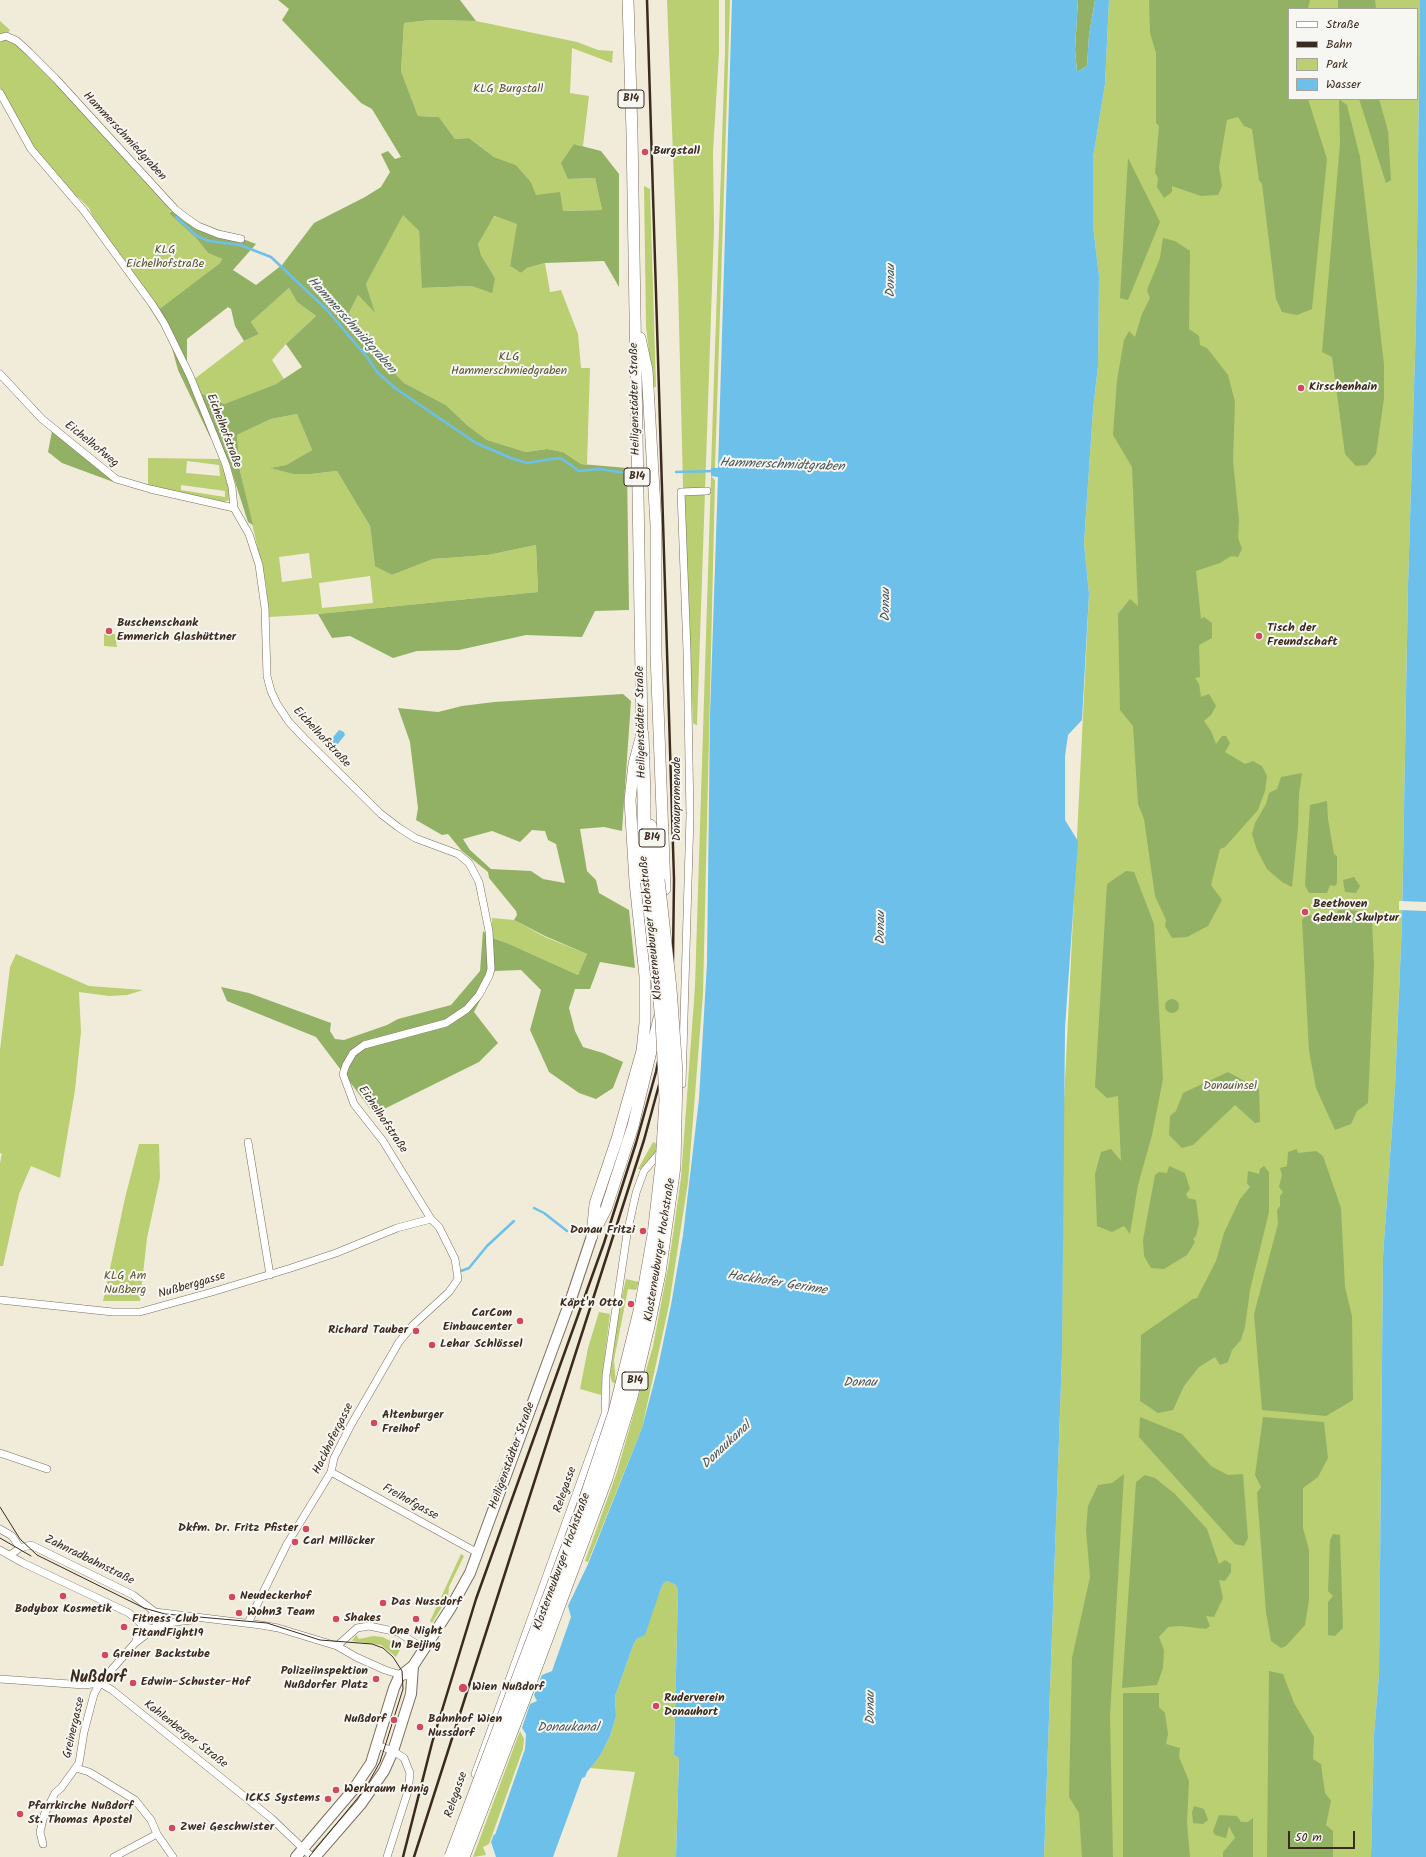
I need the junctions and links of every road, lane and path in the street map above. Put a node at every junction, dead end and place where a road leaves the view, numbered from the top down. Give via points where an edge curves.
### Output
1 (628, 0) edge
2 (0, 38) edge
3 (0, 93) edge
4 (241, 239) dead end
5 (635, 314) junction
6 (0, 374) edge
7 (707, 491) dead end
8 (234, 508) junction
9 (642, 734) junction
10 (644, 797) junction
11 (679, 1131) joint
12 (248, 1142) dead end
13 (431, 1219) junction
14 (592, 1236) junction
15 (270, 1275) junction
16 (458, 1278) joint
17 (0, 1300) edge
18 (0, 1453) edge
19 (47, 1469) dead end
20 (331, 1472) junction
21 (0, 1529) edge
22 (20, 1548) junction
23 (0, 1550) edge
24 (478, 1553) junction
25 (10, 1555) junction
26 (155, 1612) junction
27 (200, 1619) junction
28 (248, 1623) junction
29 (142, 1625) junction
30 (155, 1629) junction
31 (135, 1643) junction
32 (337, 1646) junction
33 (424, 1649) junction
34 (413, 1666) junction
35 (400, 1675) junction
36 (413, 1678) junction
37 (0, 1679) edge
38 (100, 1683) junction
39 (377, 1745) junction
40 (393, 1750) junction
41 (76, 1768) junction
42 (157, 1834) junction
43 (43, 1844) dead end
44 (303, 1849) junction
45 (114, 1857) edge
46 (173, 1857) edge
47 (296, 1857) edge
48 (312, 1857) edge
49 (315, 1857) edge
50 (387, 1857) edge
51 (450, 1857) edge
52 (463, 1857) edge

1 - 5 main road, Heiligenstädter Straße / B14
2 - 4 street, Hammerschmiedgraben via 6,36 17,41 29,52 185,218 218,234
3 - 8 street, Eichelhofstraße via 31,149 104,236 164,323 216,439 232,487
5 - 9 main road, Heiligenstädter Straße / B14
5 - 14 main road via 647,370 656,525 656,670 668,955 661,1012 633,1126 606,1209
6 - 8 street, Eichelhofweg via 42,419 116,479
7 - 11 street, Donaupromenade via 681,492 690,816
8 - 13 street, Eichelhofstraße via 249,534 261,577 265,608 267,676 277,704 299,733 381,814 415,838 464,858 479,882 489,931 491,958 489,976 479,995 466,1009 446,1023 364,1045 349,1059 343,1074 354,1104 383,1141
9 - 10 highway, Heiligenstädter Straße / B14
9 - 14 main road via 634,764 630,800 645,976 645,1023 642,1051 595,1204
10 - 51 highway, Klosterneuburger Hochstraße / B14, bridge via 644,852 662,1020 666,1100 655,1227 642,1303 615,1412 583,1507
10 - 52 highway, Klosterneuburger Hochstraße / B14, bridge via 650,820 658,880 676,1057 674,1166 659,1272 631,1398 606,1478
11 - 51 street, Relegasse via 644,1171 636,1193 627,1234 606,1375 605,1414 462,1812
12 - 15 street
13 - 15 street, Nußberggasse via 397,1228 336,1253
13 - 16 street, Eichelhofstraße via 439,1227 455,1259
14 - 24 main road, Heiligenstädter Straße
15 - 17 street, Nußberggasse via 140,1312 113,1312
16 - 20 street, Hackhofergasse via 449,1292 413,1325 399,1342 351,1425 334,1458
18 - 19 street
20 - 24 street, Freihofgasse
20 - 28 street, Hackhofergasse via 287,1544
21 - 22 street via 12,1536
22 - 25 street
22 - 26 street, Zahnradbahnstraße via 31,1545 39,1548 133,1595
23 - 25 street
24 - 33 main road, Heiligenstädter Straße via 470,1573
25 - 29 street via 129,1613
26 - 27 street, Greinergasse
26 - 29 street, Greinergasse
26 - 30 street
27 - 28 street, Greinergasse
27 - 30 street, Greinergasse via 180,1621
28 - 32 street, Greinergasse via 278,1628
29 - 30 street
29 - 31 street, Greinergasse
30 - 31 street, Greinergasse
31 - 38 street, Greinergasse
32 - 33 street via 357,1628 369,1626 398,1632
32 - 35 street, Greinergasse via 356,1657
33 - 34 main road, Heiligenstädter Straße
34 - 35 main road, Heiligenstädter Straße
34 - 36 main road
35 - 36 street, Greinergasse
35 - 39 main road
36 - 40 main road via 411,1694
37 - 38 street via 84,1685
38 - 41 street, Greinergasse via 94,1694
38 - 44 street, Kahlenberger Straße via 271,1818
39 - 40 street
39 - 44 main road via 371,1763 353,1790
40 - 49 main road via 371,1792
40 - 50 street via 404,1758 409,1767 410,1779
41 - 42 street via 89,1772 135,1800 151,1820
41 - 43 street, Greinergasse via 48,1804 40,1832
42 - 45 street
42 - 46 street
44 - 47 main road
44 - 48 street, Kahlenberger Straße

